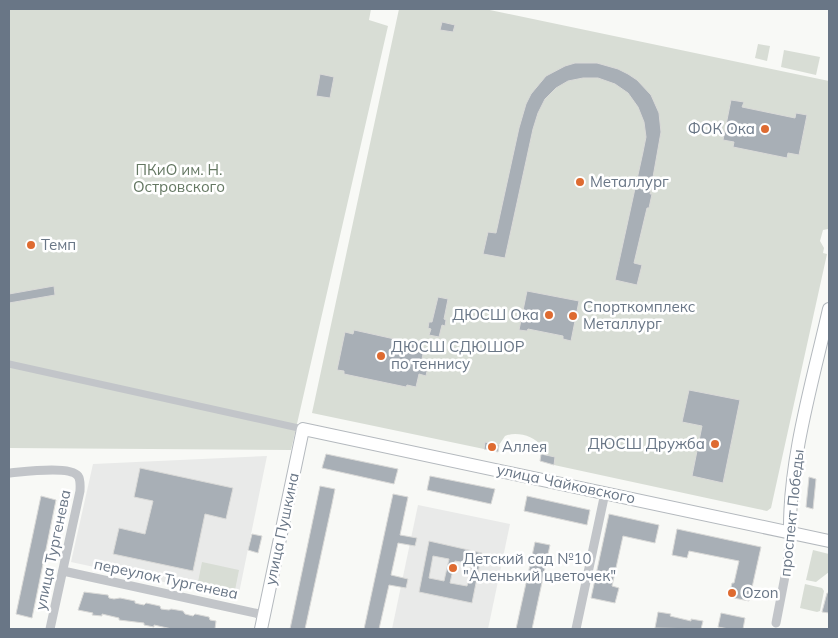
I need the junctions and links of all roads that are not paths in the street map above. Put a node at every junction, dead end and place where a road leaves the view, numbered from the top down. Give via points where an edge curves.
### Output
1 (829, 309) edge
2 (9, 364) edge
3 (303, 429) junction
4 (9, 473) edge
5 (605, 493) junction
6 (790, 532) junction
7 (829, 541) edge
8 (62, 571) junction
9 (264, 615) junction
10 (775, 626) edge
11 (50, 629) edge
12 (261, 629) edge
13 (576, 629) edge

1 - 6 main road, проспект Победы via 796,461
2 - 3 street
3 - 5 main road, улица Чайковского
3 - 9 main road, улица Пушкина
4 - 8 street, улица Тургенева via 64,470 78,476 80,492
5 - 6 main road, улица Чайковского
5 - 13 street
6 - 7 main road, улица Чайковского
6 - 10 street, проспект Победы
8 - 9 street, переулок Тургенева
8 - 11 street, улица Тургенева
9 - 12 main road, улица Пушкина

